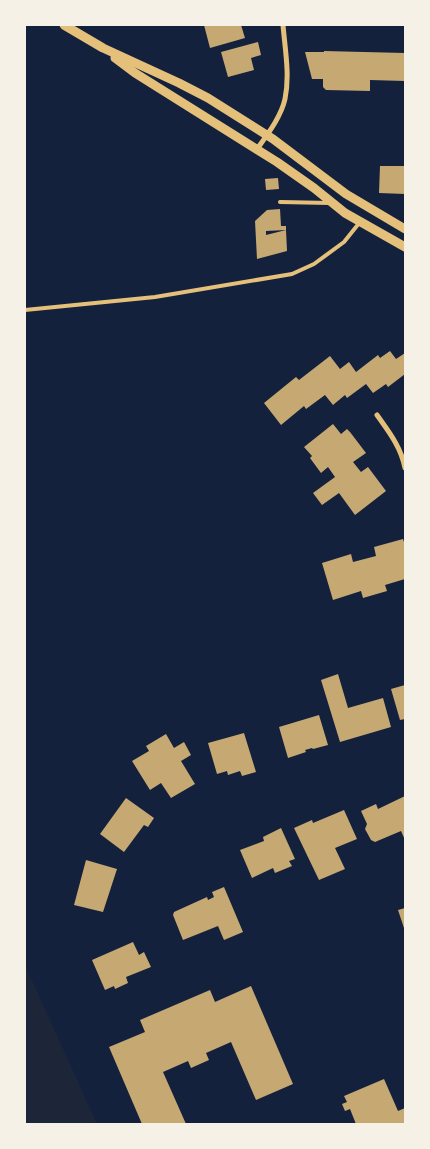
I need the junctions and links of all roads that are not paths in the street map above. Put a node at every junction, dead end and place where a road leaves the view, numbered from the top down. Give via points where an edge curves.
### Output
1 (64, 25) edge
2 (283, 25) edge
3 (103, 48) junction
4 (267, 136) junction
5 (256, 149) junction
6 (280, 202) dead end
7 (333, 204) junction
8 (360, 222) junction
9 (405, 229) edge
10 (405, 247) edge
11 (25, 310) edge
12 (377, 415) dead end
13 (404, 458) edge
14 (405, 468) edge

1 - 3 street
2 - 4 street via 285,101
3 - 4 street via 208,98
3 - 5 street via 136,73
4 - 5 street
4 - 9 street via 339,189
5 - 7 street
6 - 7 lane
7 - 8 street
8 - 10 street
8 - 11 lane via 344,242 314,264 292,274 155,297
12 - 13 street
13 - 14 street

